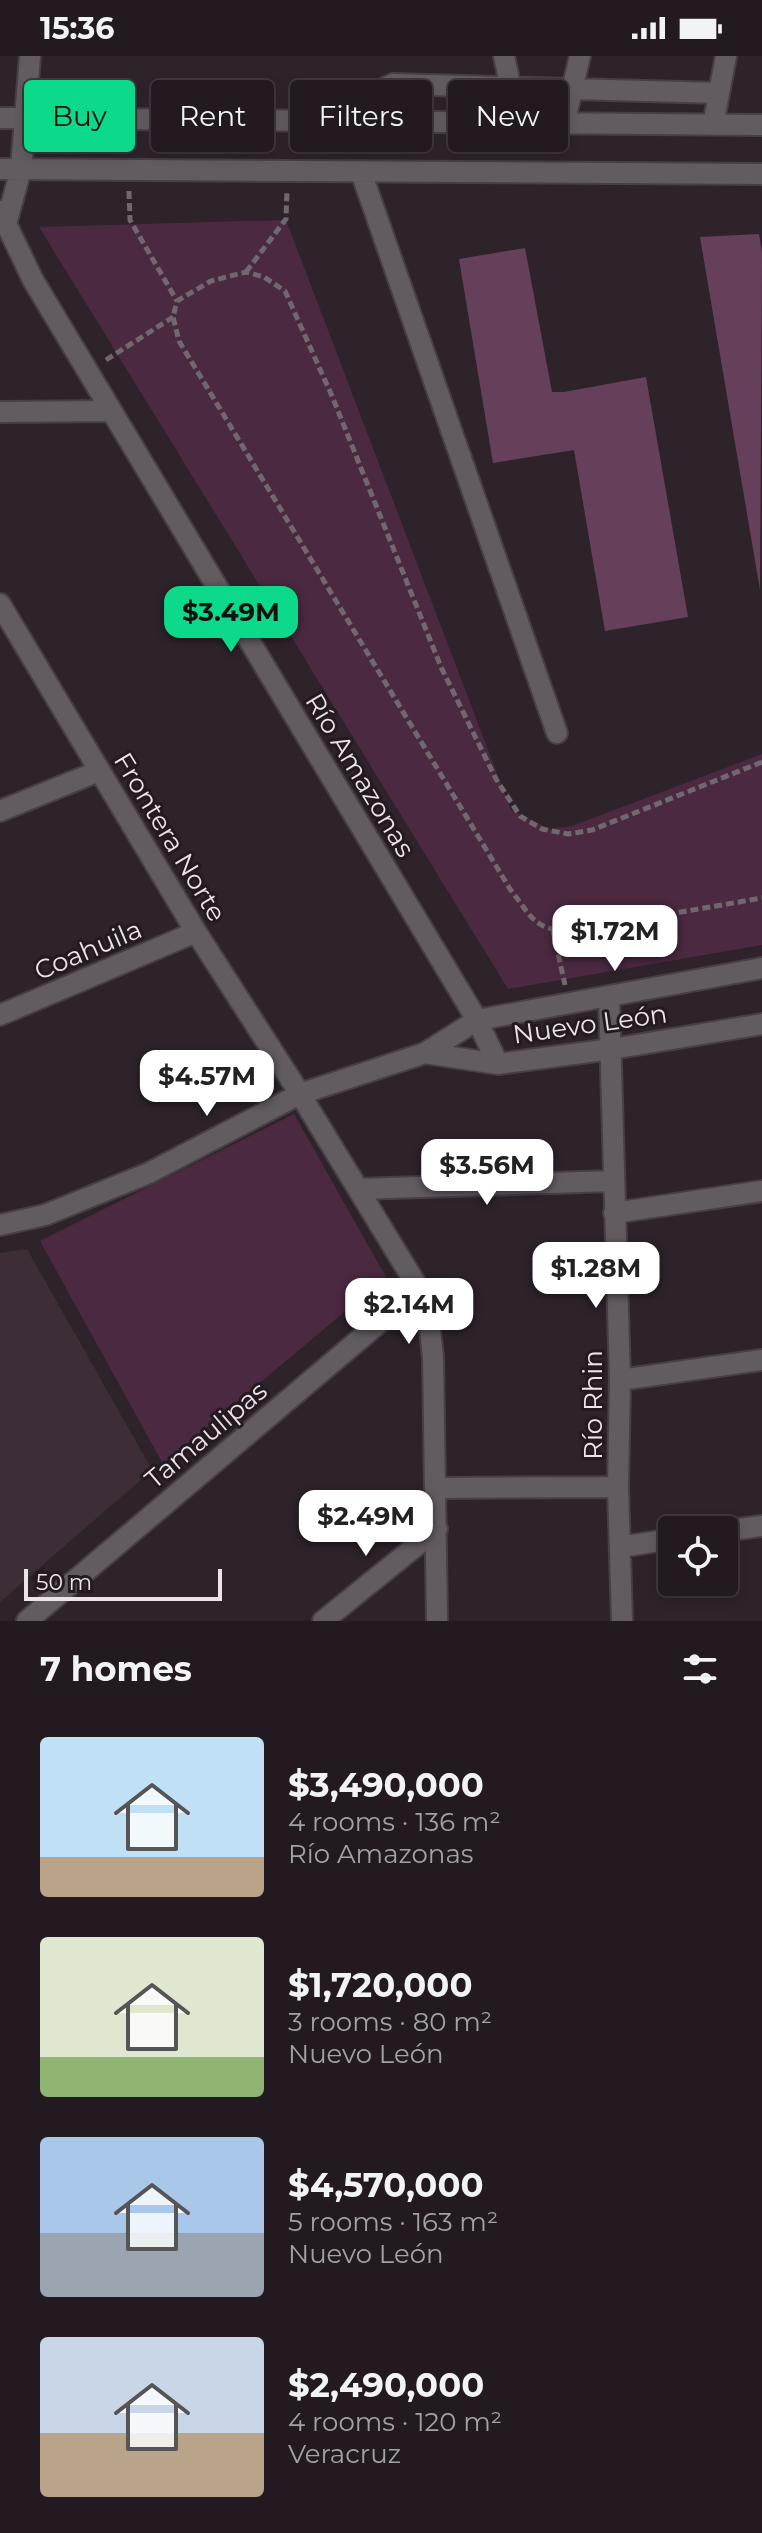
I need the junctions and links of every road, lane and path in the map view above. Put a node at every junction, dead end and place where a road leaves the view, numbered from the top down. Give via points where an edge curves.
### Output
1 (30, 56) edge
2 (504, 56) edge
3 (580, 56) edge
4 (726, 56) edge
5 (28, 80) edge
6 (509, 80) edge
7 (568, 90) edge
8 (573, 90) junction
9 (719, 93) junction
10 (568, 109) edge
11 (0, 118) edge
12 (24, 119) joint
13 (135, 120) edge
14 (290, 122) edge
15 (568, 124) edge
16 (713, 125) junction
17 (762, 125) edge
18 (10, 169) edge
19 (128, 170) junction
20 (289, 171) junction
21 (361, 172) junction
22 (762, 174) edge
23 (3, 218) edge
24 (246, 272) junction
25 (177, 301) junction
26 (173, 317) junction
27 (87, 372) junction
28 (110, 411) junction
29 (0, 412) edge
30 (0, 605) edge
31 (557, 733) dead end
32 (762, 762) edge
33 (99, 771) junction
34 (0, 811) edge
35 (762, 898) edge
36 (553, 931) junction
37 (196, 932) junction
38 (762, 968) edge
39 (609, 996) junction
40 (569, 1004) junction
41 (0, 1015) edge
42 (477, 1020) junction
43 (762, 1024) edge
44 (612, 1049) junction
45 (425, 1053) junction
46 (498, 1064) junction
47 (300, 1094) junction
48 (614, 1181) junction
49 (358, 1189) junction
50 (762, 1191) edge
51 (614, 1213) junction
52 (0, 1225) edge
53 (419, 1289) junction
54 (762, 1360) edge
55 (620, 1380) junction
56 (618, 1487) junction
57 (436, 1488) junction
58 (762, 1526) edge
59 (437, 1529) junction
60 (738, 1529) edge
61 (658, 1541) edge
62 (620, 1547) junction
63 (27, 1621) edge
64 (323, 1621) edge
65 (437, 1621) edge
66 (622, 1621) edge

1 - 5 street, Río Amazonas
2 - 6 street
3 - 8 street
4 - 9 street
7 - 8 street
8 - 9 street
8 - 10 street
9 - 16 street
11 - 12 street
12 - 18 street, Río Amazonas
13 - 14 street
15 - 16 street
16 - 17 street
18 - 19 street
18 - 23 street, Río Amazonas
19 - 20 street
19 - 25 path via 130,220
20 - 21 street
20 - 24 path via 286,219
21 - 22 street
21 - 31 street
23 - 27 street, Río Amazonas
24 - 25 path via 211,281
24 - 32 path via 285,291 441,667 520,816 542,829 568,834 592,830
25 - 26 path
26 - 27 path
26 - 36 path via 179,341 510,889 535,922
27 - 28 street, Río Amazonas
28 - 29 street
28 - 42 street, Río Amazonas
30 - 33 street, Frontera Norte
33 - 34 street
33 - 37 street, Frontera Norte
35 - 36 path
36 - 40 path
37 - 41 street, Coahuila
37 - 47 street, Frontera Norte
38 - 39 street, Nuevo León
39 - 40 street, Nuevo León
39 - 44 street, Río Rhin
40 - 42 street, Nuevo León
42 - 45 street, Nuevo León
42 - 46 street, Río Amazonas
43 - 44 street, Nuevo León
44 - 46 street, Nuevo León
44 - 48 street, Río Rhin
45 - 46 street, Nuevo León
45 - 47 street, Nuevo León
47 - 49 street, Frontera Norte
47 - 52 street, Nuevo León via 149,1173 45,1215
48 - 49 street
48 - 51 street, Río Rhin
49 - 53 street, Frontera Norte
50 - 51 street
51 - 55 street, Río Rhin
53 - 57 street, Frontera Norte via 433,1357
53 - 63 street, Tamaulipas
54 - 55 street
55 - 56 street, Río Rhin
56 - 57 street
56 - 62 street, Río Rhin
57 - 59 street, Frontera Norte
58 - 60 street
59 - 64 street
59 - 65 street, Frontera Norte
61 - 62 street
62 - 66 street, Río Rhin

